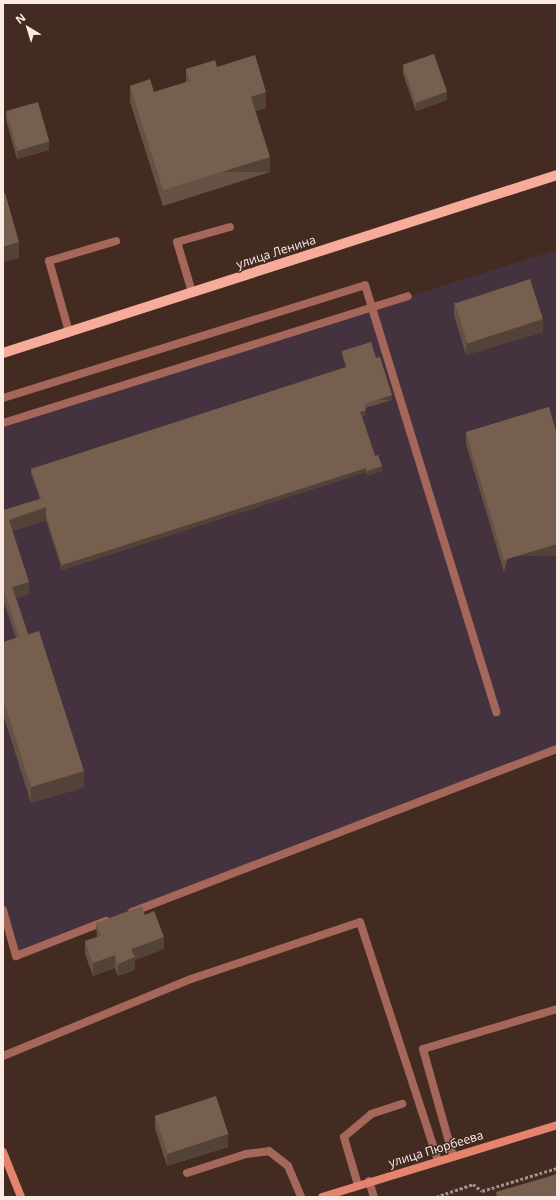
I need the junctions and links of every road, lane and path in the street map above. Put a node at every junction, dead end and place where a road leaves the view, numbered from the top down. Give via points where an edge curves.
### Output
1 (557, 175) edge
2 (230, 227) dead end
3 (116, 240) dead end
4 (192, 292) junction
5 (408, 296) dead end
6 (371, 307) junction
7 (69, 332) junction
8 (3, 352) edge
9 (3, 398) edge
10 (3, 423) edge
11 (496, 712) dead end
12 (557, 749) edge
13 (3, 910) edge
14 (557, 1009) edge
15 (3, 1056) edge
16 (402, 1104) dead end
17 (557, 1125) edge
18 (3, 1152) edge
19 (453, 1156) junction
20 (438, 1160) junction
21 (557, 1168) edge
22 (187, 1173) dead end
23 (369, 1181) junction
24 (358, 1185) junction
25 (21, 1197) edge
26 (302, 1197) edge
27 (322, 1197) edge
28 (374, 1197) edge
29 (436, 1197) edge

1 - 4 main road, улица Ленина
2 - 4 lane via 177,242
3 - 7 lane via 49,261
4 - 7 main road, улица Ленина
5 - 6 lane
6 - 9 lane via 365,284
6 - 10 lane
6 - 11 lane
7 - 8 main road, улица Ленина
12 - 13 lane via 16,956
14 - 19 lane via 423,1049
15 - 20 lane via 191,979 360,922
16 - 24 lane via 371,1114 344,1137
17 - 19 main road, улица Пюрбеева
18 - 25 main road
19 - 20 main road, улица Пюрбеева
20 - 23 main road, улица Пюрбеева
21 - 29 path via 482,1191 472,1184
22 - 26 lane via 246,1154 268,1151 288,1166
23 - 24 main road, улица Пюрбеева
23 - 28 lane
24 - 27 main road, улица Пюрбеева

